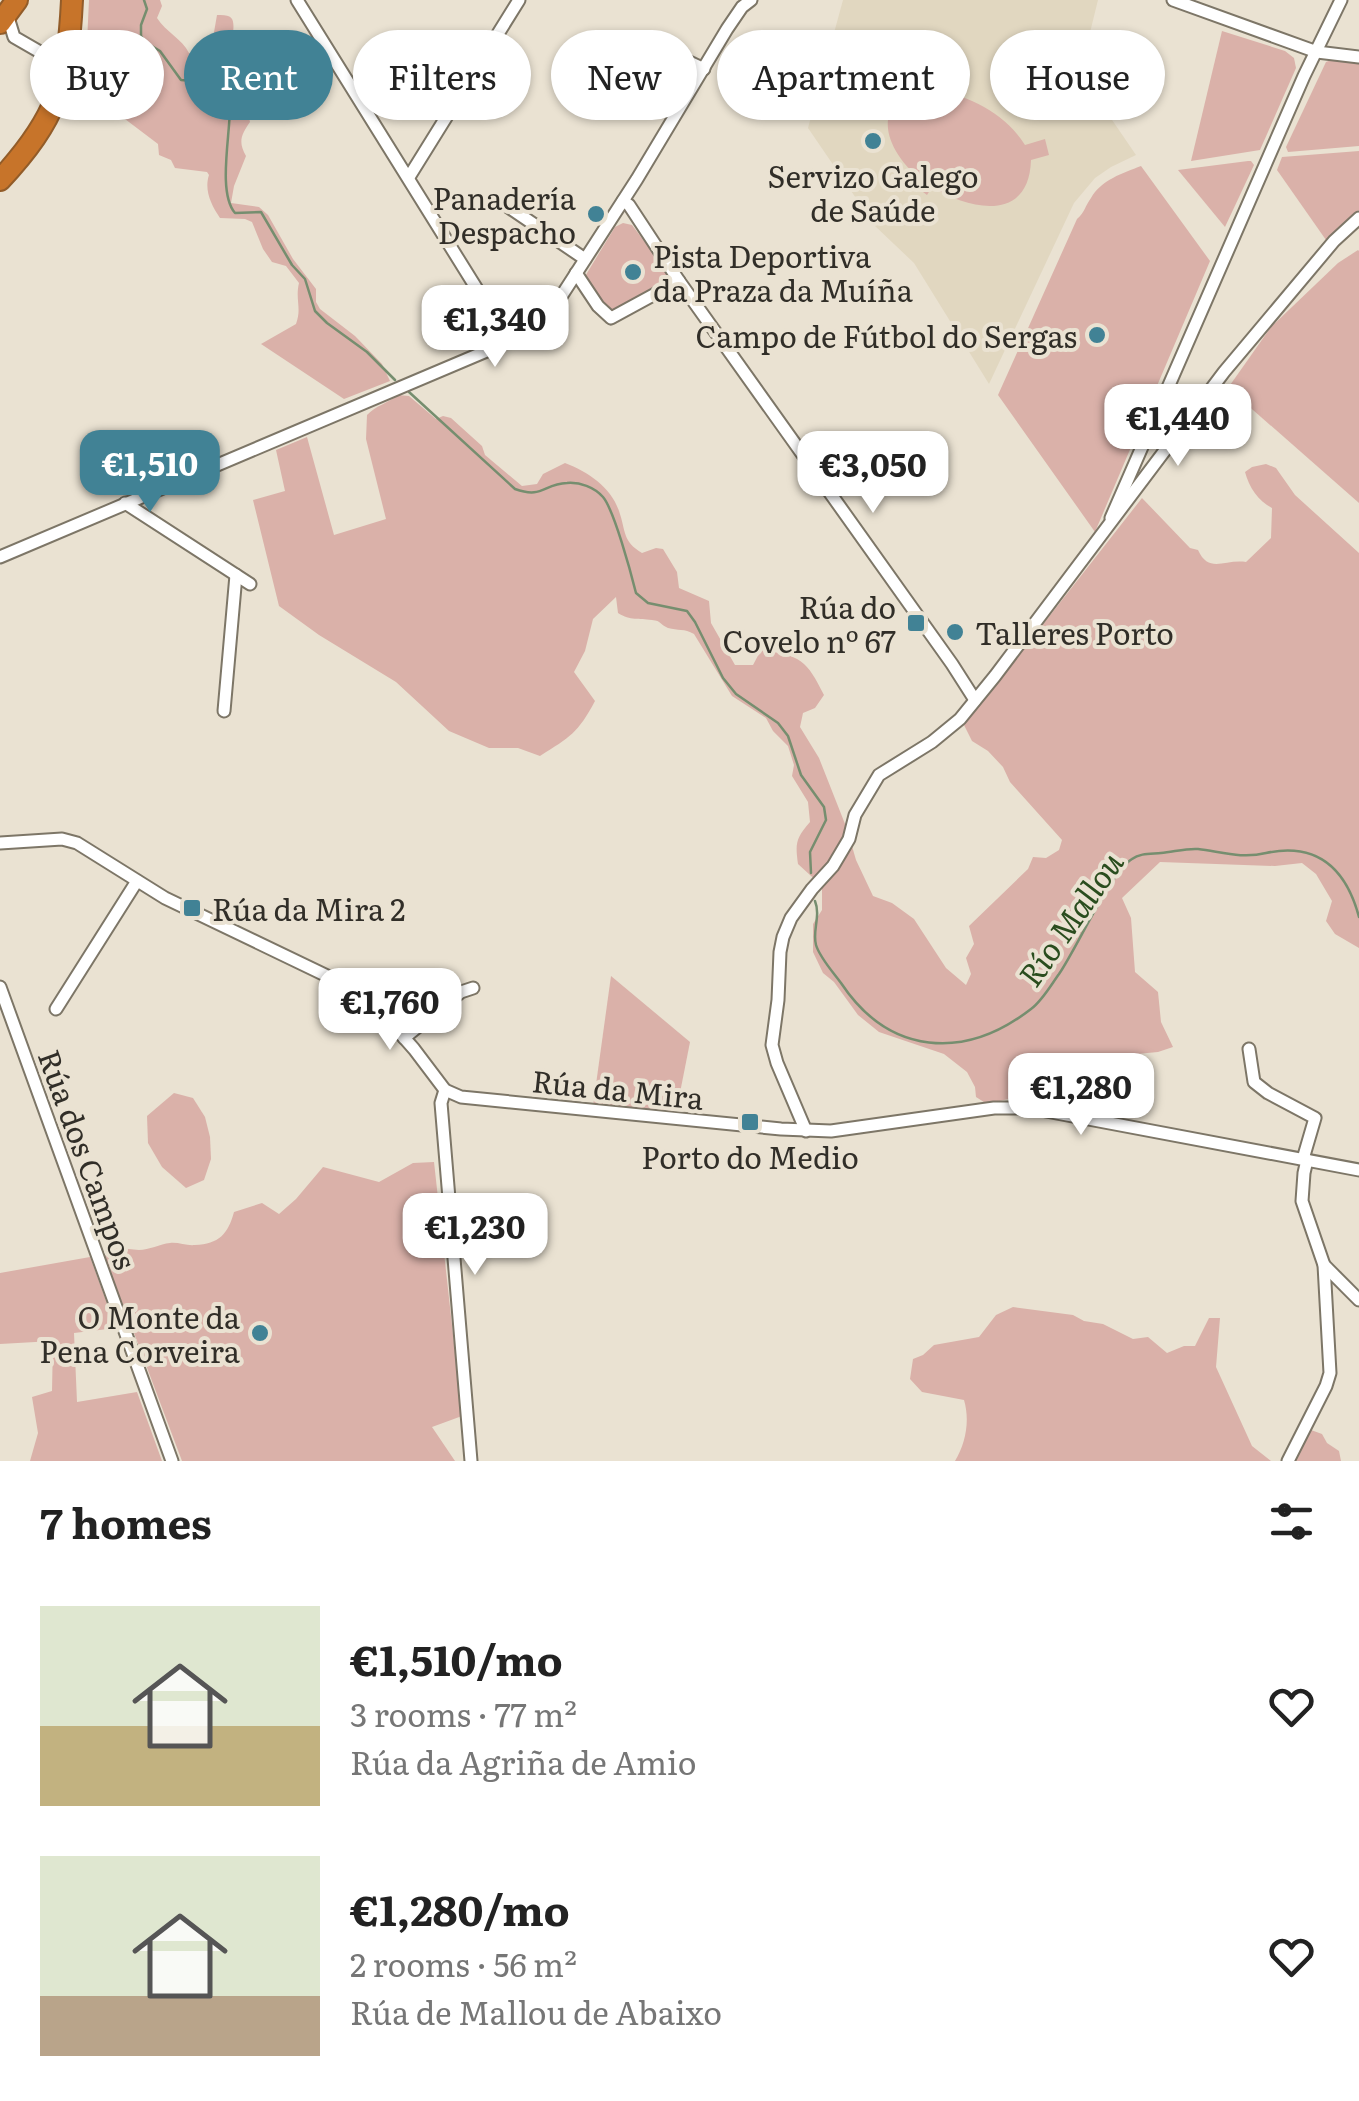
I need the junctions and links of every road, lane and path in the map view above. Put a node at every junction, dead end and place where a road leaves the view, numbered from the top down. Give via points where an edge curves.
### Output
1 (72, 0) edge
2 (298, 0) edge
3 (520, 0) edge
4 (751, 0) edge
5 (1173, 0) edge
6 (1341, 0) edge
7 (8, 12) edge
8 (70, 30) edge
9 (30, 46) edge
10 (1317, 52) junction
11 (1359, 57) edge
12 (697, 66) edge
13 (704, 69) junction
14 (47, 120) edge
15 (422, 157) junction
16 (398, 160) junction
17 (409, 178) junction
18 (0, 180) edge
19 (623, 200) junction
20 (504, 204) dead end
21 (1359, 218) edge
22 (586, 259) junction
23 (576, 274) junction
24 (679, 280) junction
25 (508, 339) junction
26 (125, 503) junction
27 (1113, 522) junction
28 (0, 557) edge
29 (236, 575) junction
30 (250, 584) dead end
31 (975, 700) junction
32 (224, 711) dead end
33 (0, 843) edge
34 (137, 882) junction
35 (0, 986) edge
36 (473, 988) dead end
37 (56, 1010) dead end
38 (404, 1038) junction
39 (1249, 1050) dead end
40 (445, 1090) junction
41 (806, 1131) junction
42 (1305, 1159) junction
43 (1359, 1170) edge
44 (1324, 1265) junction
45 (1359, 1300) edge
46 (172, 1461) edge
47 (471, 1461) edge
48 (1288, 1461) edge

1 - 8 highway
2 - 16 street
3 - 15 street
4 - 13 street
5 - 10 street
6 - 10 street
7 - 9 street via 14,37
10 - 11 street
10 - 27 street
12 - 13 street
13 - 19 street
14 - 18 highway
15 - 16 street
15 - 17 street
16 - 17 street
17 - 25 street
19 - 22 street
19 - 24 street
20 - 22 street
21 - 27 street via 1224,372
22 - 23 street
23 - 24 street via 611,318
23 - 25 street via 553,310
24 - 31 street
25 - 26 street
26 - 28 street
26 - 29 street
27 - 31 street
29 - 30 street
29 - 32 street
31 - 41 street via 932,742 879,775 834,866 783,937 772,1045
33 - 34 street via 70,840
34 - 37 street
34 - 38 street via 348,986
35 - 46 street, Rúa dos Campos
36 - 38 street
38 - 40 street
39 - 42 street via 1254,1082 1315,1118
40 - 41 street, Rúa da Mira via 461,1097
40 - 47 street
41 - 42 street, Rúa da Mira via 1030,1108
42 - 43 street, Rúa da Mira
42 - 44 street via 1302,1200
44 - 45 street
44 - 48 street via 1330,1373

